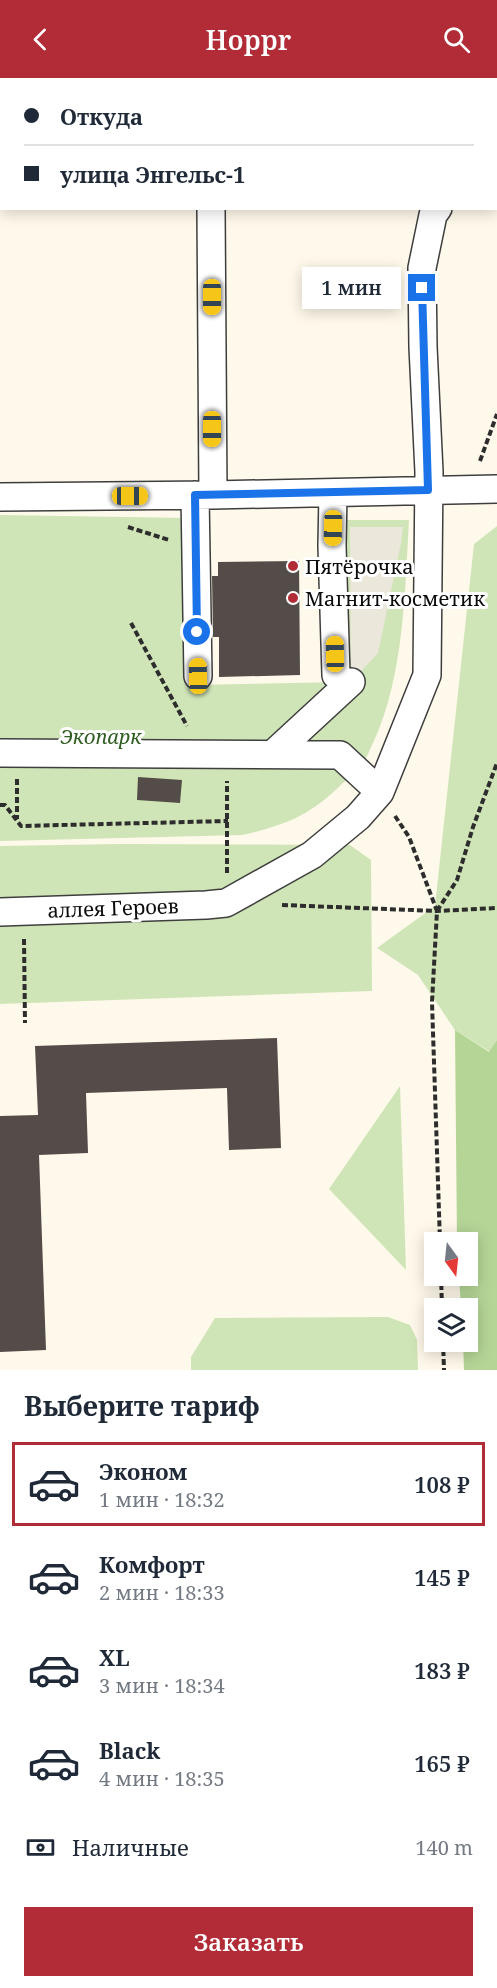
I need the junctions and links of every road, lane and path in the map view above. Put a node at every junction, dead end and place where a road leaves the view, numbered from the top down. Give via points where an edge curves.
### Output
1 (211, 210) edge
2 (437, 210) edge
3 (497, 489) edge
4 (428, 490) junction
5 (333, 493) junction
6 (204, 495) junction
7 (0, 497) edge
8 (128, 527) dead end
9 (178, 543) dead end
10 (130, 623) dead end
11 (198, 676) dead end
12 (8, 753) edge
13 (273, 754) junction
14 (215, 755) junction
15 (497, 763) edge
16 (380, 792) junction
17 (0, 805) edge
18 (17, 820) junction
19 (228, 820) junction
20 (226, 903) junction
21 (273, 904) dead end
22 (497, 908) edge
23 (12, 911) edge
24 (437, 911) junction
25 (25, 1023) dead end
26 (440, 1232) edge
27 (443, 1352) edge
28 (444, 1370) edge

1 - 6 street
2 - 4 street via 422,268
3 - 4 street
4 - 5 street
4 - 16 street via 427,675
5 - 6 street
5 - 13 street via 332,546 343,679
6 - 7 street
6 - 11 street
8 - 9 path
10 - 14 path
12 - 14 street
12 - 18 path
13 - 14 street
13 - 16 street via 340,755
14 - 19 path
15 - 24 path via 457,880
16 - 20 street via 358,817 312,855
16 - 24 path via 409,837
17 - 18 path via 5,805
18 - 19 path via 21,826
19 - 20 path
20 - 23 street, аллея Героев
21 - 24 path
22 - 24 path
23 - 25 path
24 - 26 path via 432,1002
27 - 28 path

